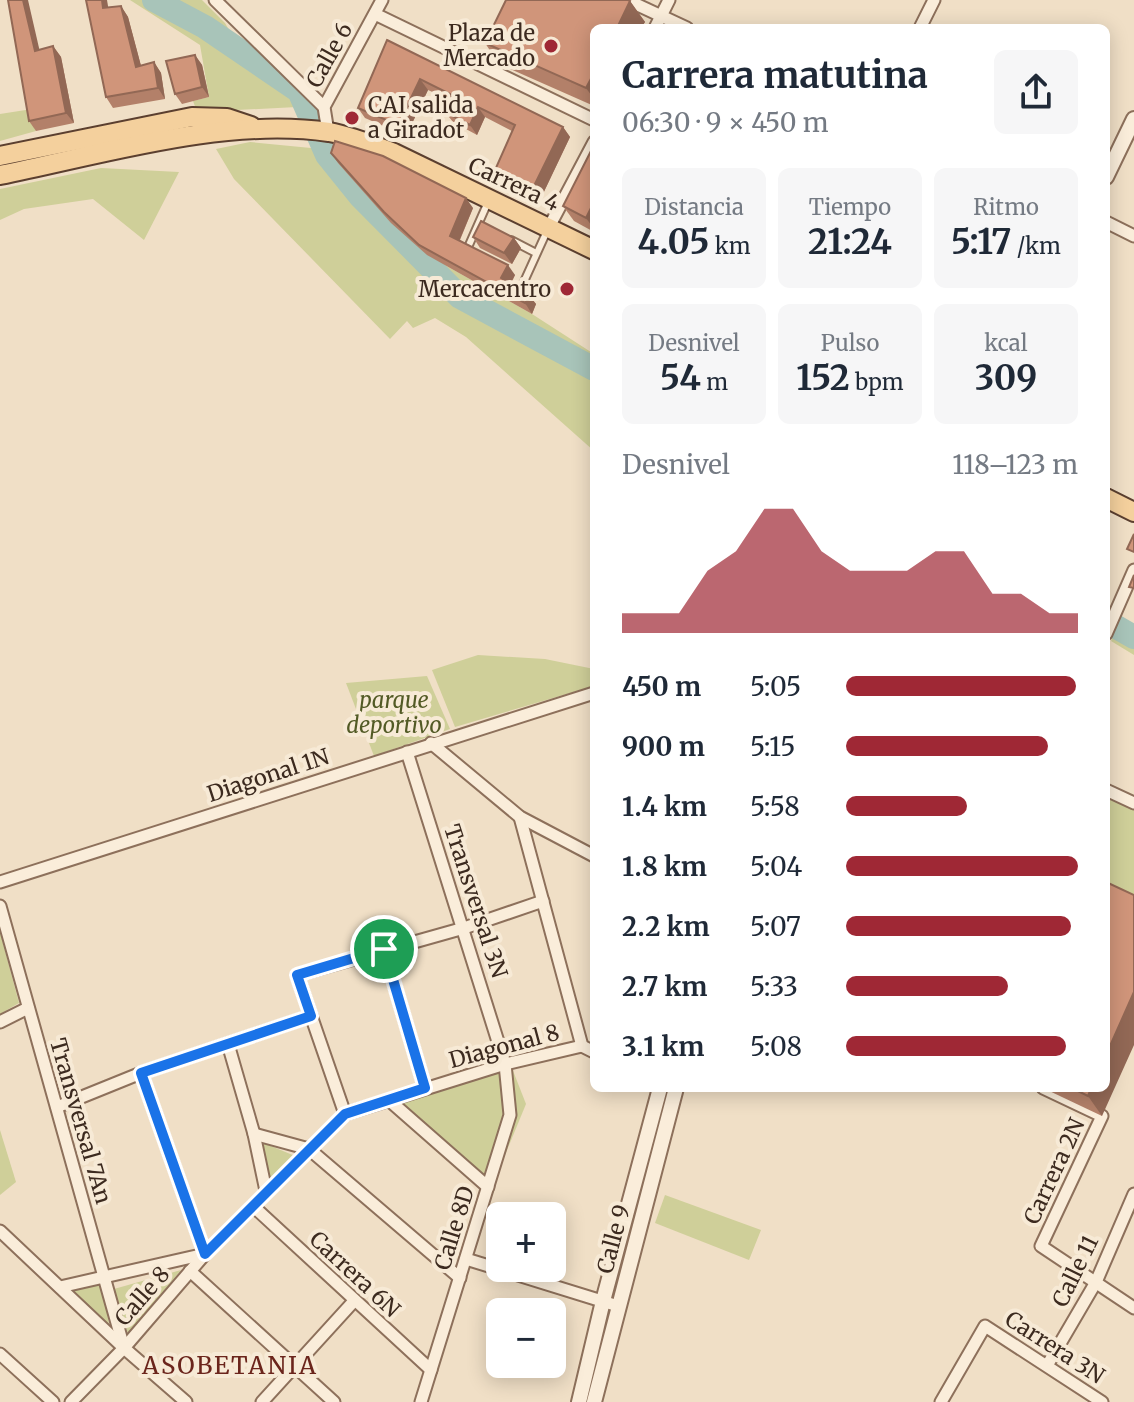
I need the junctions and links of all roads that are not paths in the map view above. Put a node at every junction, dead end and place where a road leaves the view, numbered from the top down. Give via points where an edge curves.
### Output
1 (215, 0) edge
2 (382, 0) edge
3 (627, 0) edge
4 (669, 0) edge
5 (934, 0) edge
6 (375, 14) junction
7 (661, 16) junction
8 (657, 24) edge
9 (678, 24) edge
10 (922, 24) edge
11 (324, 107) junction
12 (590, 118) edge
13 (1134, 119) edge
14 (259, 128) junction
15 (325, 132) junction
16 (590, 150) edge
17 (0, 156) edge
18 (1110, 169) edge
19 (0, 175) edge
20 (490, 199) junction
21 (479, 222) junction
22 (1110, 224) edge
23 (549, 227) junction
24 (490, 229) edge
25 (502, 235) edge
26 (1134, 236) edge
27 (469, 245) edge
28 (590, 248) edge
29 (536, 253) junction
30 (522, 286) edge
31 (1110, 500) edge
32 (1134, 512) edge
33 (1134, 570) edge
34 (1110, 625) edge
35 (590, 694) edge
36 (431, 743) junction
37 (407, 752) junction
38 (1110, 792) edge
39 (1134, 803) edge
40 (520, 817) junction
41 (590, 854) edge
42 (0, 882) edge
43 (543, 901) junction
44 (0, 906) edge
45 (464, 928) junction
46 (384, 949) junction
47 (28, 1008) junction
48 (311, 1016) junction
49 (0, 1022) edge
50 (228, 1044) junction
51 (582, 1046) junction
52 (590, 1050) edge
53 (505, 1064) junction
54 (141, 1073) junction
55 (425, 1088) junction
56 (659, 1092) edge
57 (673, 1092) edge
58 (1051, 1092) edge
59 (390, 1101) junction
60 (57, 1107) junction
61 (345, 1114) junction
62 (254, 1134) junction
63 (309, 1149) junction
64 (488, 1187) junction
65 (266, 1191) junction
66 (1134, 1194) edge
67 (253, 1206) junction
68 (0, 1231) edge
69 (205, 1254) junction
70 (466, 1259) junction
71 (190, 1271) junction
72 (460, 1278) junction
73 (106, 1279) junction
74 (1096, 1282) junction
75 (60, 1287) junction
76 (354, 1301) junction
77 (603, 1301) junction
78 (618, 1306) junction
79 (1134, 1308) edge
80 (124, 1348) junction
81 (0, 1354) edge
82 (1048, 1364) junction
83 (294, 1366) junction
84 (431, 1370) junction
85 (53, 1402) edge
86 (71, 1402) edge
87 (186, 1402) edge
88 (262, 1402) edge
89 (334, 1402) edge
90 (421, 1402) edge
91 (579, 1402) edge
92 (594, 1402) edge
93 (941, 1402) edge
94 (1102, 1402) edge

1 - 11 street
2 - 6 street, Calle 6
3 - 7 street
4 - 7 street
5 - 10 street
6 - 11 street, Calle 6
6 - 12 street
7 - 8 street
7 - 9 street
11 - 15 street, Calle 6
13 - 18 street
14 - 15 main road, Carrera 4
14 - 17 main road via 227,118 192,117
14 - 19 main road
15 - 20 main road, Carrera 4 via 366,142
16 - 23 street
20 - 21 lane
20 - 23 main road, Carrera 4
21 - 24 lane
21 - 27 lane
22 - 26 street
23 - 28 main road, Carrera 4
23 - 29 lane
25 - 29 lane
29 - 30 lane
31 - 32 main road
33 - 34 street
35 - 36 street, Diagonal 1N
36 - 37 street, Diagonal 1N
36 - 40 street
37 - 42 street, Diagonal 1N
37 - 45 street, Transversal 3N
38 - 39 street
40 - 41 street
40 - 43 street
43 - 45 street
43 - 51 street
44 - 47 street, Transversal 7An
45 - 46 street
45 - 53 street, Transversal 3N
46 - 48 street via 297,975
46 - 55 street
47 - 49 street
47 - 60 street, Transversal 7An
48 - 50 street
48 - 61 street
50 - 54 street
50 - 62 street
51 - 52 street
51 - 53 street, Diagonal 8
53 - 55 street, Diagonal 8
53 - 64 street, Calle 8D via 510,1115
54 - 60 street
54 - 69 street
55 - 59 street, Diagonal 8
56 - 77 street, Calle 9
57 - 78 street, Calle 9
58 - 74 street, Carrera 2N via 1102,1116 1041,1246
59 - 61 street, Diagonal 8
59 - 64 street
60 - 73 street, Transversal 7An
61 - 63 street, Calle 8
62 - 63 street
62 - 65 street
63 - 65 street, Calle 8
63 - 72 street
64 - 70 street, Calle 8D
65 - 67 street, Calle 8
66 - 74 street, Calle 11
67 - 69 street, Calle 8
67 - 76 street, Carrera 6N
68 - 75 street
69 - 71 street, Calle 8
69 - 73 street
70 - 72 street, Calle 8D
70 - 77 street
71 - 80 street, Calle 8
71 - 83 street
72 - 84 street, Calle 8D
73 - 75 street
73 - 80 street, Transversal 7An
74 - 79 street, Carrera 2N
74 - 82 street, Calle 11
75 - 80 street
76 - 83 street
76 - 84 street, Carrera 6N
77 - 78 street
77 - 91 street, Calle 9
78 - 92 street, Calle 9
80 - 86 street, Calle 8
80 - 87 street
81 - 85 street
82 - 93 street, Carrera 3N via 985,1326
82 - 94 street, Carrera 3N
83 - 88 street
83 - 89 street
84 - 90 street, Calle 8D

